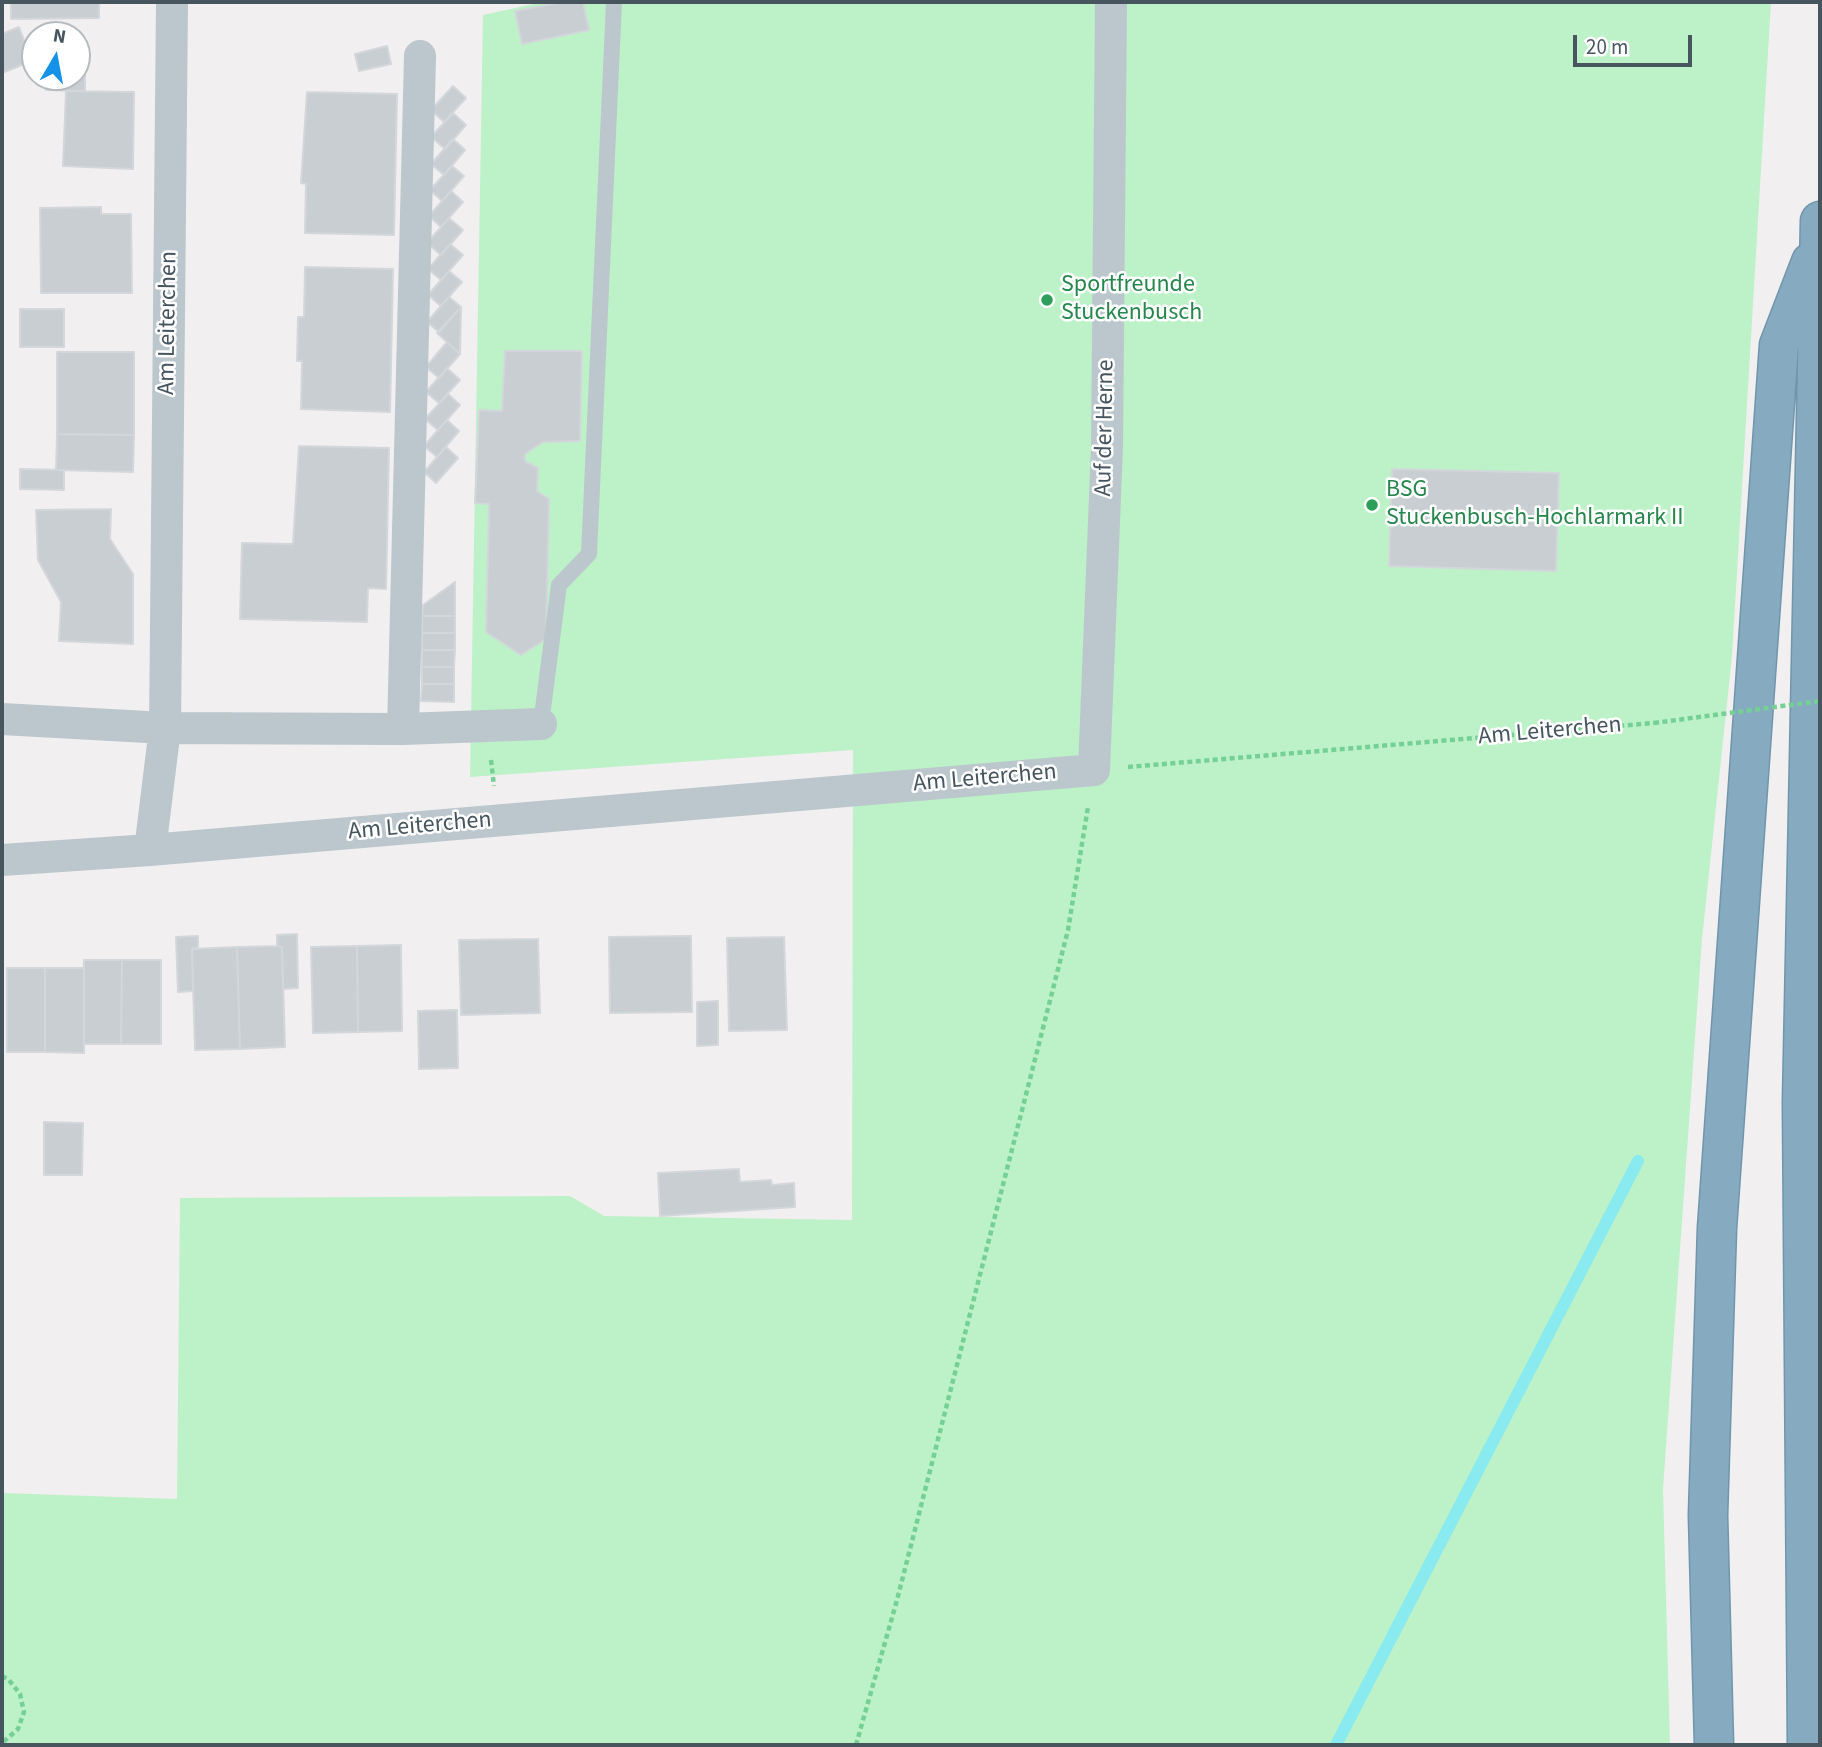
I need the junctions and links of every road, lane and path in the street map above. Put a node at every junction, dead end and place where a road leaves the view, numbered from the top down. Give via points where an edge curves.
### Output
1 (172, 2) edge
2 (614, 2) edge
3 (1111, 2) edge
4 (420, 56) dead end
5 (1820, 230) edge
6 (1820, 701) edge
7 (2, 719) edge
8 (541, 724) joint
9 (165, 727) junction
10 (403, 729) junction
11 (1094, 770) junction
12 (150, 850) junction
13 (2, 860) edge
14 (2, 1676) edge
15 (2, 1743) edge
16 (856, 1745) edge
17 (1714, 1745) edge
18 (1807, 1745) edge

1 - 9 street, Am Leiterchen
2 - 8 lane via 589,554 559,585
3 - 11 street, Auf der Herne via 1107,447
4 - 10 street
5 - 17 highway via 1779,345 1719,1200 1708,1515
5 - 18 highway via 1802,1102
6 - 11 path, Am Leiterchen, bridge via 1654,723
7 - 9 street
8 - 10 street
9 - 10 street
9 - 12 street, Am Leiterchen
11 - 12 street, Am Leiterchen
11 - 16 path via 1068,930
12 - 13 street, Am Leiterchen
14 - 15 path via 20,1694 24,1712 18,1729

